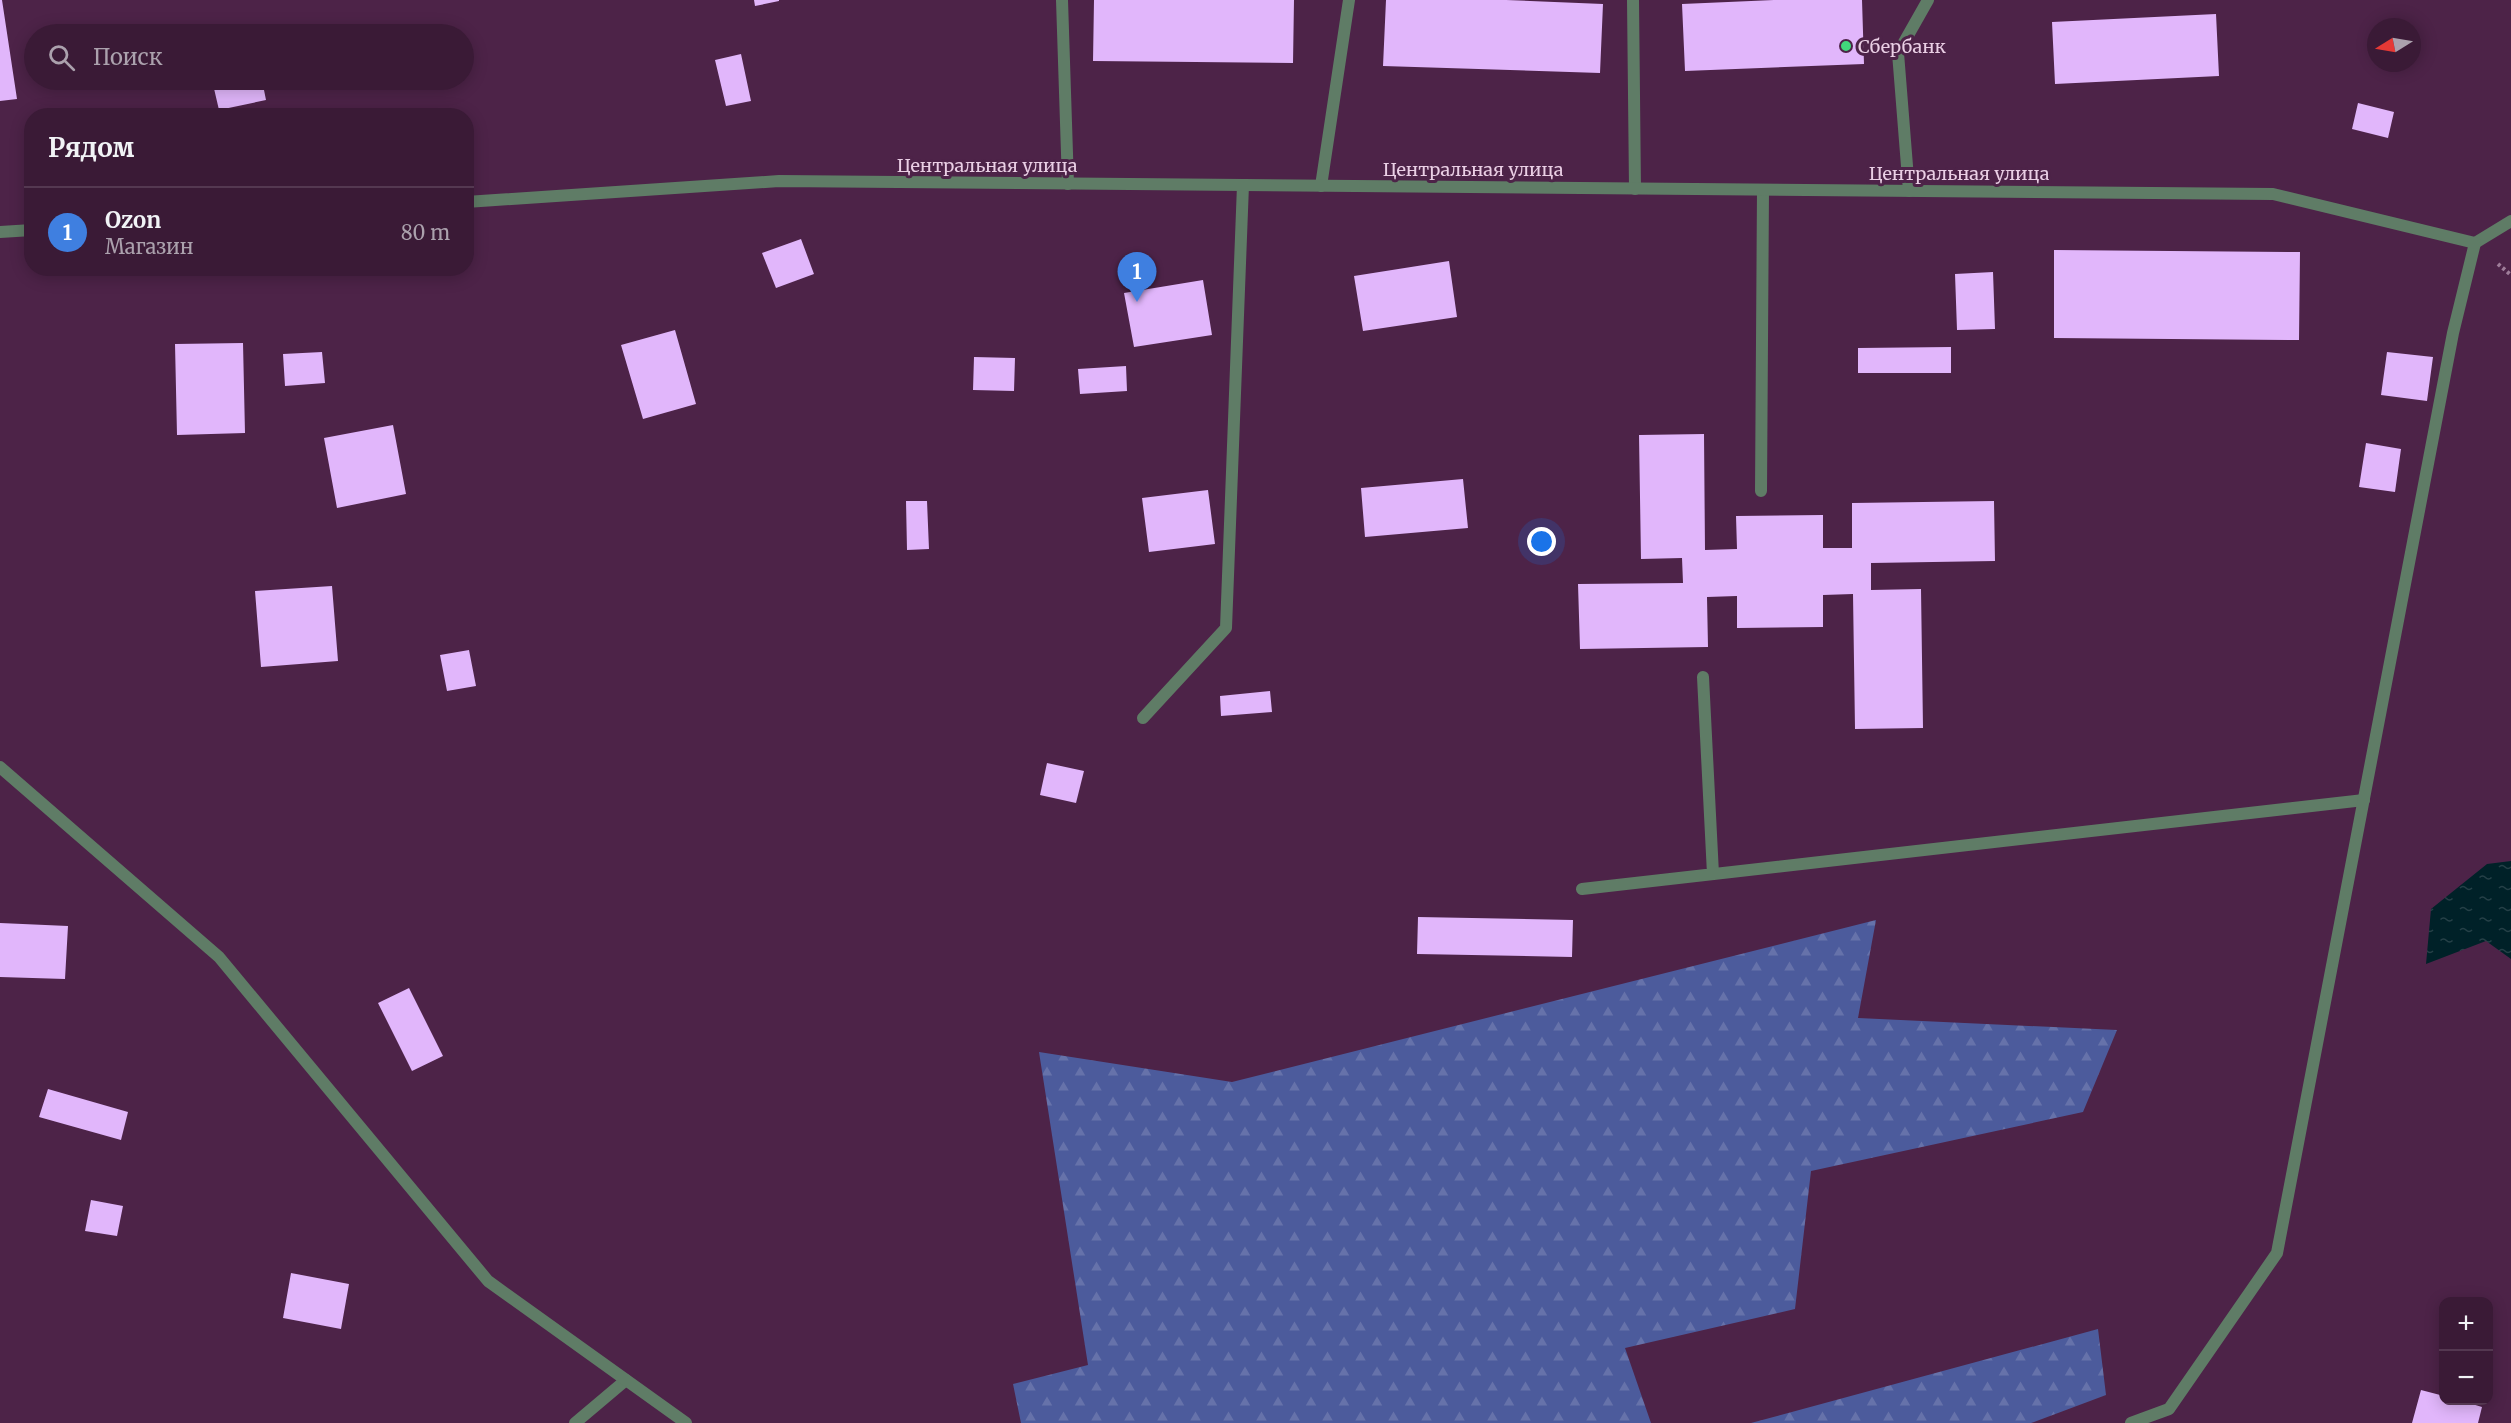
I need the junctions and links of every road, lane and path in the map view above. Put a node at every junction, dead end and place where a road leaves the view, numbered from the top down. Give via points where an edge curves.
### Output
1 (1062, 0) edge
2 (1349, 0) edge
3 (1633, 0) edge
4 (1928, 0) edge
5 (1068, 184) junction
6 (1243, 185) junction
7 (1321, 186) junction
8 (1635, 189) junction
9 (1762, 190) junction
10 (1909, 191) junction
11 (474, 201) edge
12 (2511, 221) edge
13 (24, 230) edge
14 (0, 232) edge
15 (2475, 243) junction
16 (1761, 491) dead end
17 (1703, 676) dead end
18 (1143, 718) dead end
19 (0, 766) edge
20 (2364, 800) junction
21 (1713, 874) junction
22 (1582, 889) dead end
23 (626, 1380) junction
24 (575, 1423) edge
25 (686, 1423) edge
26 (2131, 1423) edge

1 - 5 street
2 - 7 street
3 - 8 street
4 - 10 street via 1898,53
5 - 6 street, Центральная улица
5 - 11 street, Центральная улица via 779,181
6 - 7 street, Центральная улица
6 - 18 street via 1226,628
7 - 8 street, Центральная улица
8 - 9 street, Центральная улица
9 - 10 street, Центральная улица
9 - 16 street
10 - 15 street, Центральная улица via 2273,194
12 - 15 street
13 - 14 street
15 - 20 street via 2453,333
17 - 21 street
19 - 23 street via 219,957 488,1281
20 - 21 street
20 - 26 street via 2277,1253 2169,1409
21 - 22 street
23 - 24 street
23 - 25 street

